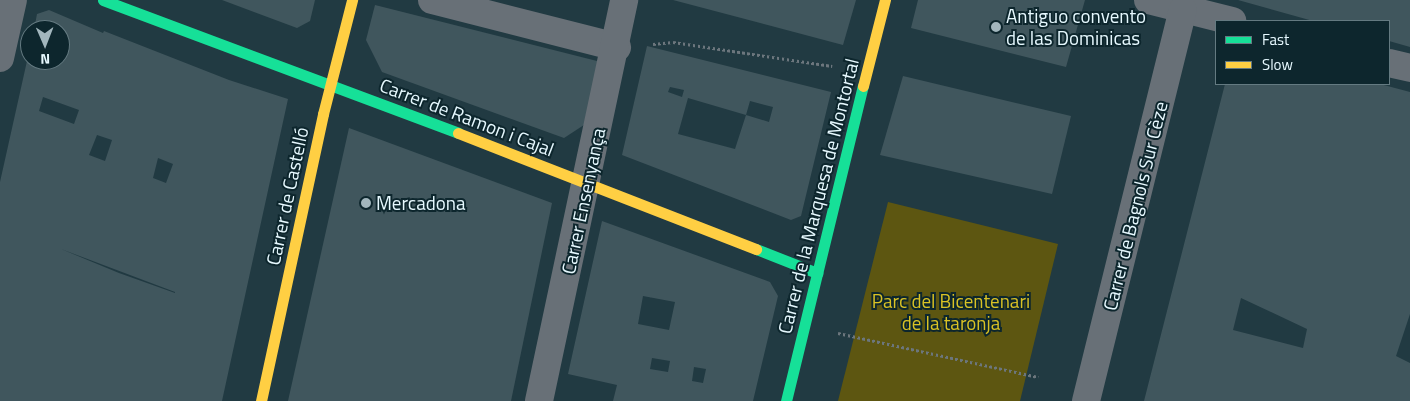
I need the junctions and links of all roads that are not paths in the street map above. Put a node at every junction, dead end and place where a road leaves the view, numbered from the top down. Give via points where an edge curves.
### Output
1 (13, 0) edge
2 (103, 0) edge
3 (352, 0) edge
4 (432, 0) edge
5 (624, 0) edge
6 (885, 0) edge
7 (1148, 0) edge
8 (1210, 12) edge
9 (617, 47) junction
10 (0, 58) edge
11 (1390, 63) edge
12 (1410, 68) edge
13 (332, 85) junction
14 (586, 182) junction
15 (817, 273) junction
16 (261, 401) edge
17 (539, 401) edge
18 (786, 401) edge
19 (1086, 401) edge

1 - 10 street
2 - 13 street, Carrer de Ramon i Cajal
3 - 13 street, Carrer de Castelló
4 - 9 street
5 - 9 street, Carrer Ensenyança
6 - 15 street, Carrer de la Marquesa de Montortal
7 - 8 street
8 - 19 street, Carrer de Bagnols Sur Cèze
9 - 14 street, Carrer Ensenyança
11 - 12 street
13 - 14 street, Carrer de Ramon i Cajal
13 - 16 street, Carrer de Castelló
14 - 15 street, Carrer de Ramon i Cajal
14 - 17 street, Carrer Ensenyança
15 - 18 street, Carrer de la Marquesa de Montortal

